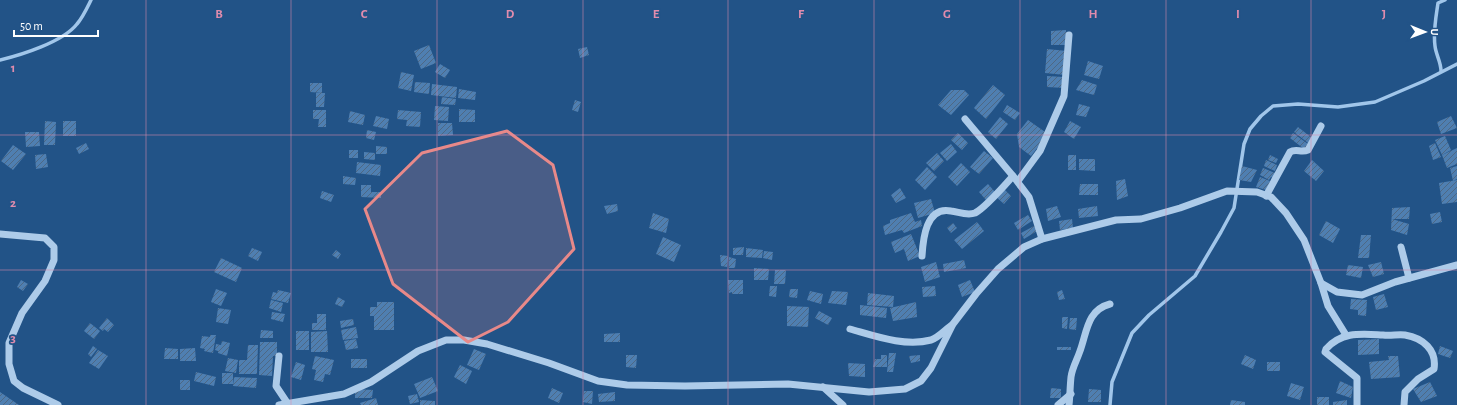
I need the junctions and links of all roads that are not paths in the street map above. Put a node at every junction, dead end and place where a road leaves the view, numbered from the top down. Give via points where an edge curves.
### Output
1 (1069, 35) dead end
2 (965, 119) dead end
3 (1321, 126) dead end
4 (1015, 178) junction
5 (1266, 196) junction
6 (0, 234) edge
7 (1042, 239) junction
8 (1401, 247) dead end
9 (922, 256) dead end
10 (1457, 265) edge
11 (1409, 278) junction
12 (1321, 283) junction
13 (1110, 304) dead end
14 (953, 324) junction
15 (850, 329) dead end
16 (1346, 335) junction
17 (279, 356) dead end
18 (822, 387) junction
19 (1071, 394) junction
20 (288, 404) junction
21 (58, 405) edge
22 (280, 405) edge
23 (843, 405) edge
24 (1058, 405) edge
25 (1069, 405) edge
26 (1357, 405) edge
27 (1404, 405) edge

1 - 4 street via 1064,96 1040,151
2 - 4 street
3 - 5 street via 1308,150 1297,149 1290,152
4 - 7 street via 1029,196
4 - 9 street via 976,212 961,214 939,211 928,223 923,238
5 - 7 street via 1247,191 1227,191 1141,219 1116,220
5 - 12 street via 1286,213 1304,240
6 - 21 street via 45,238 54,247 54,260 45,281 22,313 9,343 9,364 14,381
7 - 14 street via 1024,247 998,269
8 - 11 street
10 - 11 street
11 - 12 street via 1362,295 1337,292
12 - 16 street via 1328,306
13 - 19 street via 1103,306 1090,319 1071,377
14 - 15 street via 932,339 920,341 884,339
14 - 18 street via 931,368 921,381 905,389 869,392
16 - 26 street via 1328,346 1326,352 1357,378
16 - 27 street via 1405,335 1427,344 1434,357 1434,369 1418,379 1406,392
17 - 20 street via 276,386
18 - 20 street via 788,384 627,385 598,381 487,344 446,340 418,351 371,382 344,394
18 - 23 street
19 - 24 street
19 - 25 street
20 - 22 street

